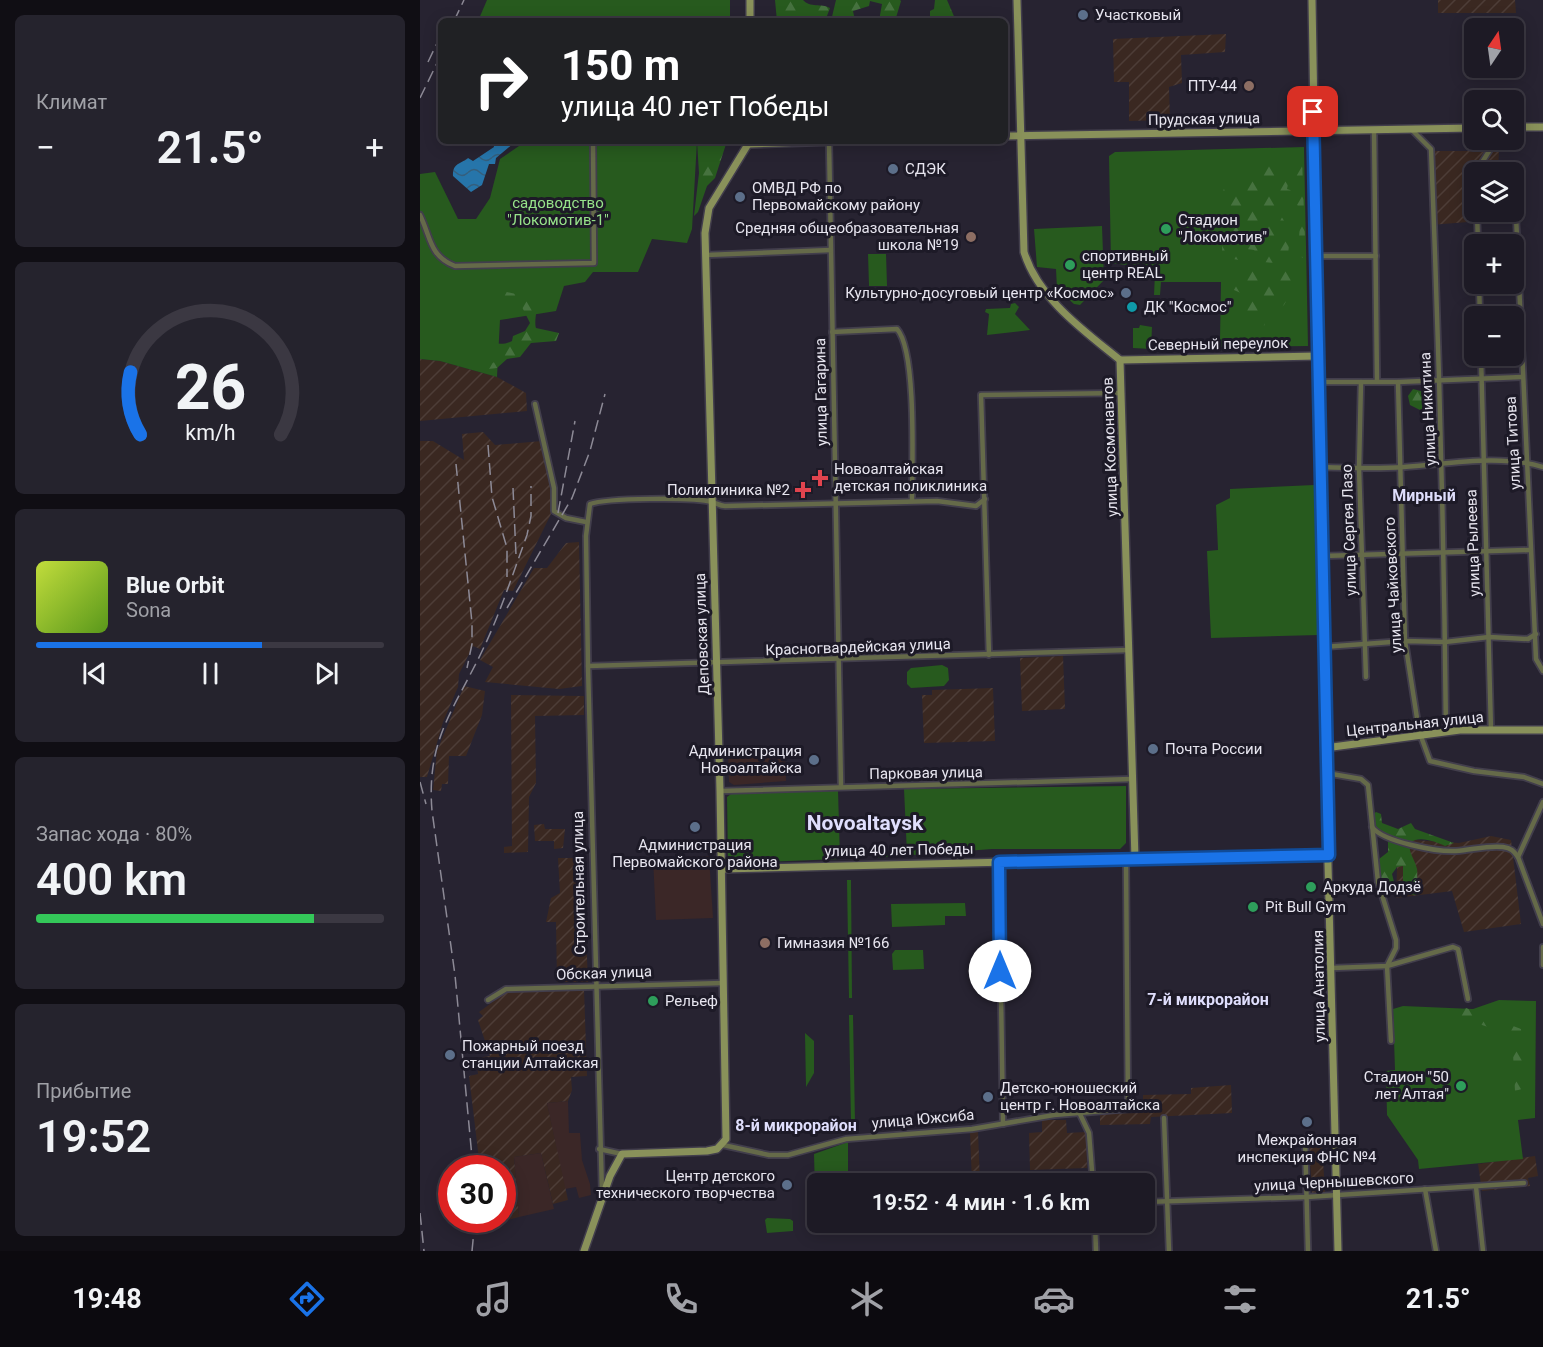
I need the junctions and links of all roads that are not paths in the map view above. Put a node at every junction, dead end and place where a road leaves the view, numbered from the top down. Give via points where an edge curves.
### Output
1 (750, 0) edge
2 (1017, 0) edge
3 (1312, 0) edge
4 (750, 18) edge
5 (1543, 127) edge
6 (1464, 128) edge
7 (1524, 128) edge
8 (1412, 129) junction
9 (1374, 130) junction
10 (1313, 131) junction
11 (1008, 136) edge
12 (1019, 136) junction
13 (593, 144) edge
14 (749, 144) edge
15 (829, 144) edge
16 (420, 215) edge
17 (1516, 222) edge
18 (831, 250) junction
19 (706, 255) junction
20 (1316, 256) junction
21 (1376, 256) junction
22 (832, 332) junction
23 (1317, 356) junction
24 (1120, 360) junction
25 (1480, 366) edge
26 (1522, 377) junction
27 (1437, 379) junction
28 (1481, 380) junction
29 (1377, 381) junction
30 (1318, 382) junction
31 (1360, 382) junction
32 (1398, 382) junction
33 (1121, 393) junction
34 (535, 404) dead end
35 (1482, 462) junction
36 (1528, 462) junction
37 (1443, 464) junction
38 (1543, 466) edge
39 (1320, 467) junction
40 (1400, 467) junction
41 (1359, 469) junction
42 (985, 499) junction
43 (912, 501) junction
44 (712, 502) junction
45 (835, 502) junction
46 (586, 522) junction
47 (1529, 550) junction
48 (1485, 552) junction
49 (1443, 553) junction
50 (1404, 555) junction
51 (1322, 556) junction
52 (1362, 556) junction
53 (1536, 634) junction
54 (1489, 637) junction
55 (1405, 641) junction
56 (1445, 642) junction
57 (1364, 644) junction
58 (1323, 647) junction
59 (1129, 650) junction
60 (989, 655) junction
61 (839, 660) junction
62 (716, 662) junction
63 (588, 666) junction
64 (1543, 671) edge
65 (1366, 677) dead end
66 (1491, 730) junction
67 (1543, 730) edge
68 (1446, 732) junction
69 (1421, 735) junction
70 (1325, 748) junction
71 (1326, 773) junction
72 (1132, 779) junction
73 (1543, 784) edge
74 (841, 786) junction
75 (720, 791) junction
76 (1543, 802) edge
77 (1371, 825) junction
78 (1329, 855) junction
79 (1518, 857) junction
80 (1130, 859) junction
81 (999, 862) junction
82 (722, 869) junction
83 (1543, 924) edge
84 (1543, 947) edge
85 (1543, 965) edge
86 (1387, 966) junction
87 (1332, 968) junction
88 (723, 983) junction
89 (595, 985) junction
90 (1468, 999) dead end
91 (488, 1000) dead end
92 (1391, 1041) dead end
93 (1079, 1112) junction
94 (1164, 1118) dead end
95 (1003, 1124) junction
96 (1305, 1138) dead end
97 (724, 1142) junction
98 (599, 1149) junction
99 (622, 1154) junction
100 (1092, 1173) edge
101 (1524, 1183) dead end
102 (1476, 1187) junction
103 (1425, 1189) junction
104 (1337, 1194) junction
105 (602, 1196) junction
106 (1307, 1197) junction
107 (1167, 1201) junction
108 (1155, 1202) edge
109 (1095, 1233) edge
110 (584, 1251) edge
111 (1096, 1251) edge
112 (1169, 1251) edge
113 (1308, 1251) edge
114 (1338, 1251) edge
115 (1436, 1251) edge
116 (1483, 1251) edge

1 - 4 street
2 - 12 street, улица Космонавтов
3 - 10 street, улица Анатолия
5 - 7 street
6 - 8 street, Прудская улица
8 - 9 street, Прудская улица
8 - 27 street, улица Никитина via 1431,150
9 - 10 street, Прудская улица
9 - 21 street
10 - 12 street, Прудская улица
10 - 20 street, улица Анатолия
11 - 12 street, Прудская улица
12 - 24 street, улица Космонавтов via 1023,241 1029,269 1072,319
13 - 16 street via 594,263 455,266 434,254
14 - 19 street, Деповская улица via 707,212
15 - 18 street, улица Гагарина
17 - 26 street, улица Титова
18 - 19 street
18 - 22 street, улица Гагарина
19 - 44 street, Деповская улица
20 - 21 street
20 - 23 street, улица Анатолия
21 - 29 street
22 - 43 street via 897,329 902,335 909,363
22 - 45 street, улица Гагарина
23 - 24 street, Северный переулок
23 - 30 street, улица Анатолия
24 - 33 street, улица Космонавтов
25 - 28 street, улица Рылеева
26 - 28 street
26 - 36 street, улица Титова
27 - 28 street
27 - 32 street
27 - 37 street, улица Никитина
28 - 35 street, улица Рылеева
29 - 31 street
29 - 32 street
30 - 31 street
30 - 39 street, улица Анатолия
31 - 41 street, улица Сергея Лазо
32 - 40 street, улица Чайковского
33 - 42 street via 981,395
33 - 59 street, улица Космонавтов
34 - 46 street via 554,488 555,511 562,517
35 - 36 street
35 - 37 street
35 - 48 street, улица Рылеева
36 - 38 street
36 - 47 street, улица Титова
37 - 40 street
37 - 49 street, улица Никитина
39 - 41 street
39 - 51 street, улица Анатолия
40 - 41 street
40 - 50 street, улица Чайковского
41 - 52 street, улица Сергея Лазо
42 - 43 street via 976,507
42 - 60 street
43 - 45 street
44 - 45 street via 725,506
44 - 46 street, Строительная улица via 598,501 590,504
44 - 62 street, Деповская улица
45 - 61 street, улица Гагарина
46 - 63 street, Строительная улица
47 - 48 street
47 - 53 street, улица Титова
48 - 49 street
48 - 54 street, улица Рылеева
49 - 50 street
49 - 56 street, улица Никитина
50 - 52 street
50 - 55 street, улица Чайковского
51 - 52 street
51 - 58 street, улица Анатолия
52 - 57 street, улица Сергея Лазо
53 - 54 street via 1528,639
53 - 64 street, улица Титова via 1536,659
54 - 56 street
54 - 66 street, улица Рылеева
55 - 56 street
55 - 57 street
55 - 69 street, улица Чайковского
56 - 68 street, улица Никитина
57 - 58 street
57 - 65 street, улица Сергея Лазо
58 - 70 street, улица Анатолия
59 - 60 street, Красногвардейская улица
59 - 72 street, улица Космонавтов
60 - 61 street, Красногвардейская улица
61 - 62 street, Красногвардейская улица
61 - 74 street, улица Гагарина
62 - 63 street, Красногвардейская улица
62 - 75 street, Деповская улица
63 - 89 street, Строительная улица
66 - 67 street, Центральная улица
66 - 68 street, Центральная улица
68 - 69 street, Центральная улица
69 - 70 street, Центральная улица
69 - 73 street, улица Чайковского via 1430,761 1524,777
70 - 71 street, улица Анатолия
71 - 77 street via 1366,783
71 - 78 street, улица Анатолия
72 - 74 street, Парковая улица
72 - 80 street, улица Космонавтов
74 - 75 street, Парковая улица
75 - 82 street, Деповская улица
76 - 79 street
77 - 79 street via 1376,832 1402,842 1454,851 1502,847 1512,849
77 - 86 street via 1378,882 1396,940
78 - 80 street, улица 40 лет Победы
78 - 87 street, улица Анатолия
79 - 83 street
80 - 81 street, улица 40 лет Победы
80 - 93 street, улица Южсиба via 1128,1109
81 - 82 street, улица 40 лет Победы
81 - 95 street
82 - 88 street, Деповская улица
84 - 85 street
86 - 87 street
86 - 90 street via 1453,947 1458,949
86 - 92 street
87 - 104 street, улица Анатолия
88 - 89 street, Обская улица
88 - 97 street, Деповская улица
89 - 91 street, Обская улица via 506,989
89 - 98 street, Строительная улица
93 - 95 street, улица Южсиба
93 - 100 street via 1089,1133
94 - 107 street
95 - 97 street, улица Южсиба via 846,1139 788,1155 759,1153
96 - 106 street
97 - 99 street, улица Южсиба via 707,1151
98 - 99 street, улица Южсиба
98 - 105 street, Строительная улица
99 - 105 street
101 - 102 street, улица Чернышевского
102 - 103 street, улица Чернышевского
102 - 116 street
103 - 104 street, улица Чернышевского
103 - 115 street
104 - 106 street, улица Чернышевского
104 - 114 street, улица Анатолия
105 - 110 street, Строительная улица
106 - 107 street, улица Чернышевского
106 - 113 street
107 - 108 street, улица Чернышевского
107 - 112 street
109 - 111 street

